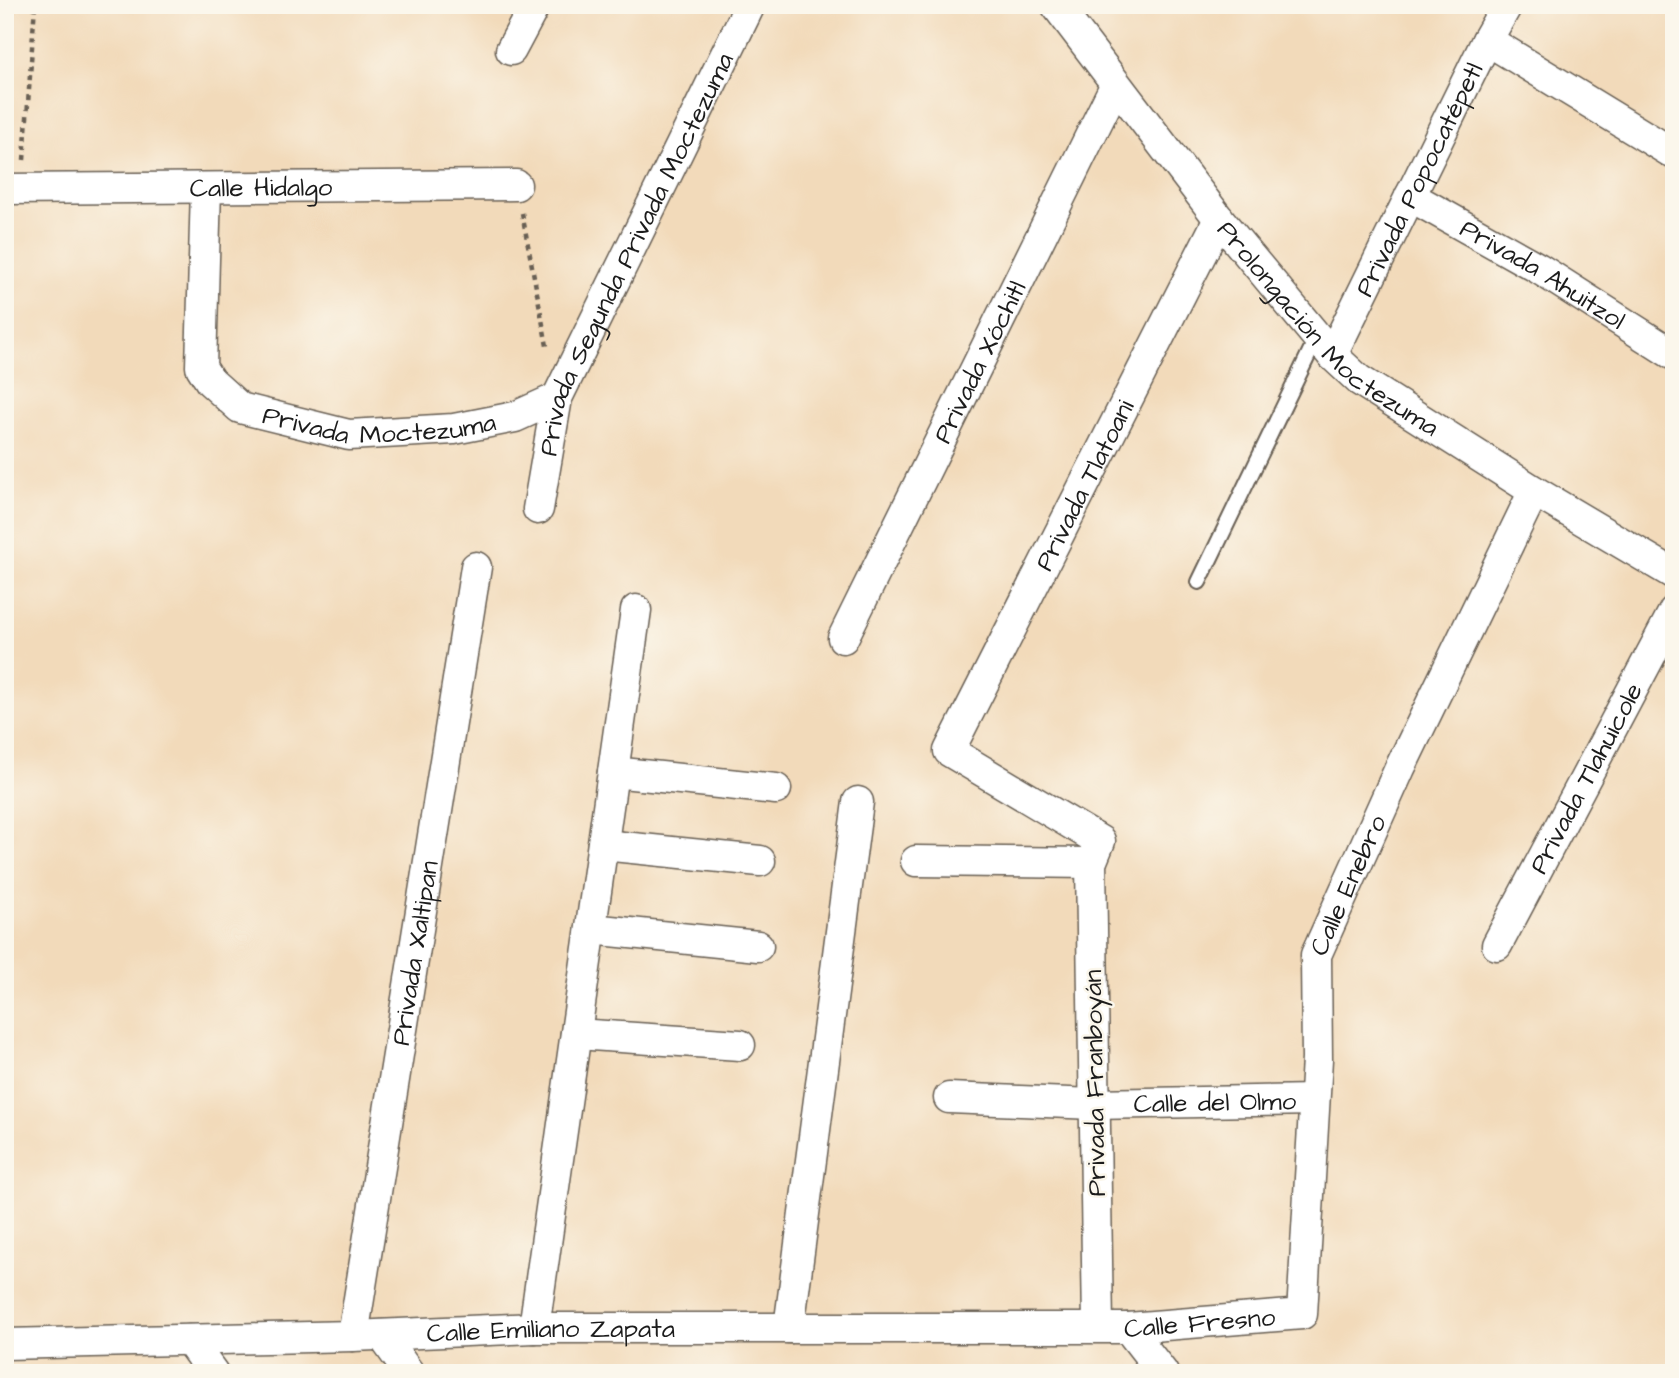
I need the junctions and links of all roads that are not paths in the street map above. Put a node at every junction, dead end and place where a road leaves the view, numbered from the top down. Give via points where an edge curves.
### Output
1 (535, 5) edge
2 (750, 5) edge
3 (1056, 5) edge
4 (1507, 5) edge
5 (1487, 40) junction
6 (510, 50) dead end
7 (1115, 86) junction
8 (1674, 154) edge
9 (516, 185) road end
10 (206, 188) junction
11 (14, 189) edge
12 (1410, 196) junction
13 (1219, 219) junction
14 (1325, 346) junction
15 (1674, 355) edge
16 (557, 398) junction
17 (1534, 491) junction
18 (538, 509) dead end
19 (476, 567) dead end
20 (1674, 573) edge
21 (1199, 582) dead end
22 (636, 610) dead end
23 (1674, 611) edge
24 (843, 639) dead end
25 (613, 772) junction
26 (776, 789) dead end
27 (858, 802) dead end
28 (603, 845) junction
29 (1096, 852) junction
30 (760, 861) dead end
31 (916, 861) dead end
32 (591, 929) junction
33 (1497, 945) dead end
34 (758, 946) dead end
35 (576, 1034) junction
36 (740, 1045) dead end
37 (949, 1098) dead end
38 (1313, 1100) junction
39 (1094, 1104) junction
40 (1302, 1314) joint
41 (1098, 1327) junction
42 (534, 1328) junction
43 (789, 1328) junction
44 (1128, 1328) junction
45 (368, 1336) junction
46 (189, 1340) junction
47 (5, 1345) edge
48 (213, 1373) edge
49 (409, 1373) edge
50 (1163, 1373) edge

1 - 6 street
2 - 16 street, Privada Segunda Privada Moctezuma
3 - 7 street, Prolongación Moctezuma
4 - 5 street, Privada Popocatépetl
5 - 8 street
5 - 12 street, Privada Popocatépetl
7 - 13 street, Prolongación Moctezuma
7 - 24 street, Privada Xóchitl
9 - 10 street, Calle Hidalgo
10 - 11 street, Calle Hidalgo
10 - 16 street, Privada Moctezuma via 201,367 240,408 349,435 454,429 515,417
12 - 14 street, Privada Popocatépetl
12 - 15 street, Privada Ahuitzol via 1538,268
13 - 14 street, Prolongación Moctezuma
13 - 29 street, Privada Tlatoani via 949,751
14 - 17 street, Prolongación Moctezuma via 1359,380
14 - 21 lane
16 - 18 street, Privada Segunda Privada Moctezuma
17 - 20 street, Prolongación Moctezuma
17 - 38 street, Calle Enebro via 1316,955
19 - 45 street, Privada Xaltipan
22 - 25 street
23 - 33 street, Privada Tlahuicole
25 - 26 street
25 - 28 street
27 - 43 street
28 - 30 street
28 - 32 street
29 - 31 street
29 - 39 street, Privada Franboyán
32 - 34 street
32 - 35 street
35 - 36 street
35 - 42 street
37 - 39 street, Calle del Olmo
38 - 39 street, Calle del Olmo
38 - 40 street, Calle Enebro
39 - 41 street, Privada Franboyán
40 - 44 street, Calle Fresno
41 - 43 street, Calle Emiliano Zapata
41 - 44 street, Calle Fresno
42 - 43 street, Calle Emiliano Zapata
42 - 45 street, Calle Emiliano Zapata
44 - 50 street
45 - 46 street, Calle Emiliano Zapata
45 - 49 street
46 - 47 street, Calle Emiliano Zapata
46 - 48 street

